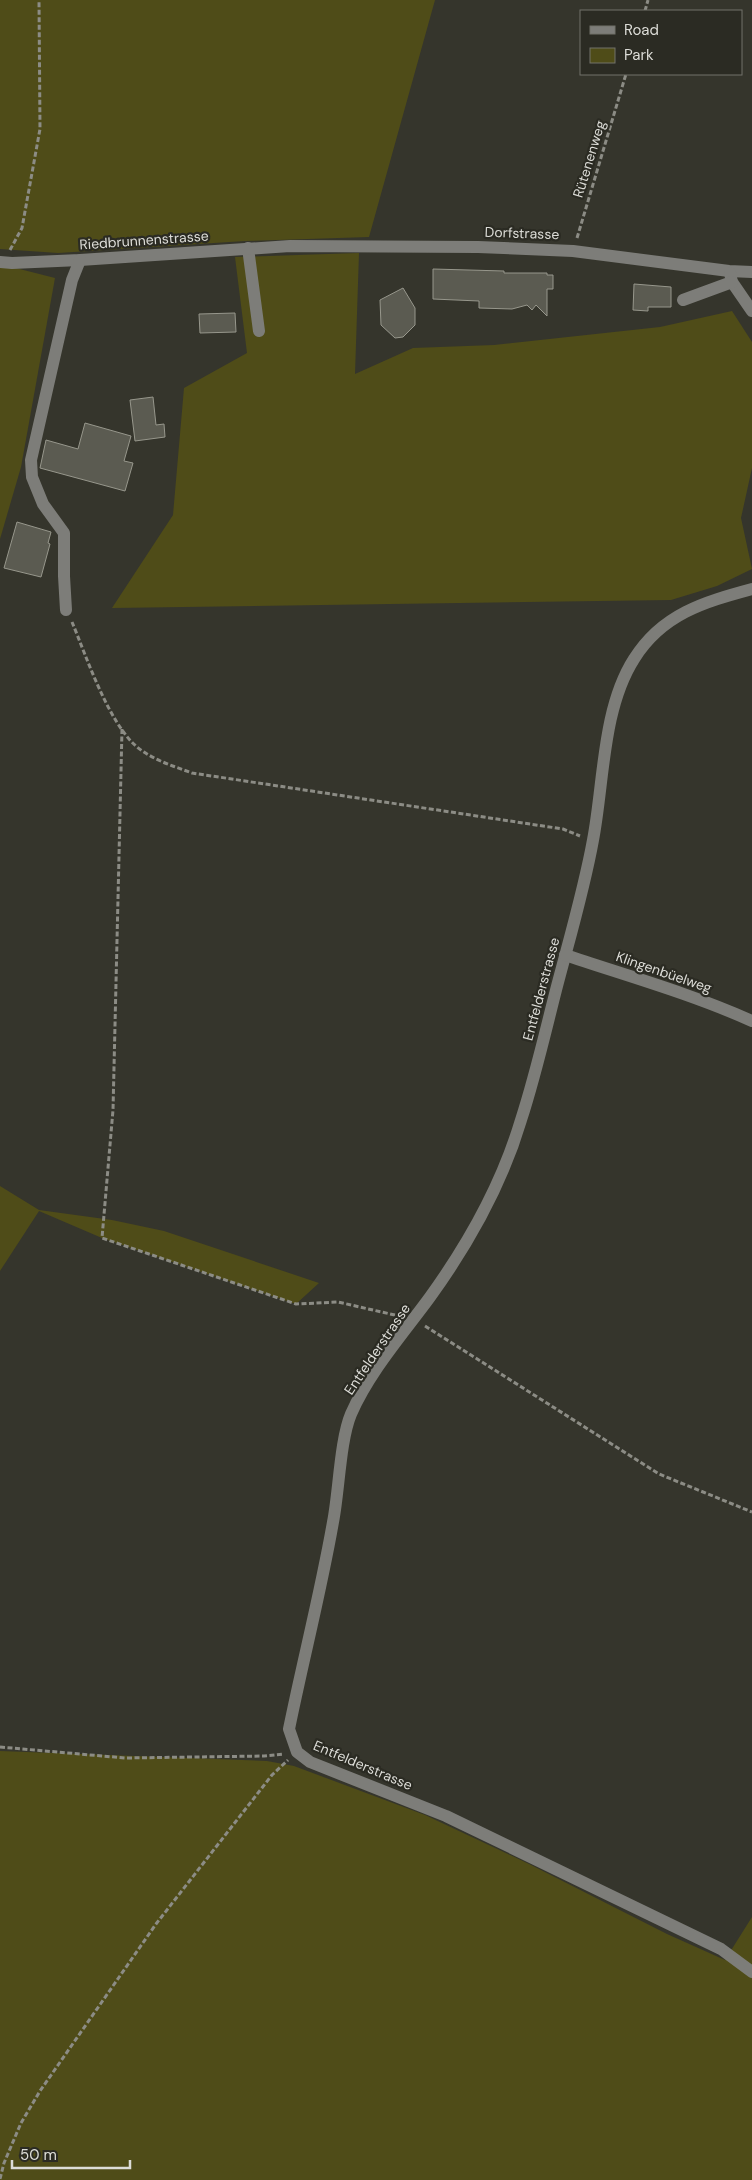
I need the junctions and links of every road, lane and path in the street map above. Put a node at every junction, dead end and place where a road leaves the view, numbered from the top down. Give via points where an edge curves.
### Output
1 (39, 0) edge
2 (626, 75) edge
3 (290, 246) joint
4 (248, 248) junction
5 (574, 251) junction
6 (80, 260) junction
7 (2, 262) edge
8 (752, 272) edge
9 (730, 276) junction
10 (683, 300) dead end
11 (752, 311) edge
12 (259, 331) dead end
13 (752, 589) edge
14 (66, 610) joint
15 (122, 729) junction
16 (593, 840) junction
17 (565, 955) junction
18 (752, 1021) edge
19 (380, 1312) dead end
20 (414, 1319) junction
21 (752, 1512) edge
22 (0, 1747) edge
23 (297, 1752) junction
24 (752, 1972) edge
25 (0, 2179) edge

1 - 7 path via 40,129 22,228
2 - 5 path, Rütenenweg
3 - 4 street, Riedbrunnenstrasse
3 - 5 street, Dorfstrasse
4 - 6 street, Riedbrunnenstrasse
4 - 12 street
5 - 9 street, Dorfstrasse
6 - 7 street, Riedbrunnenstrasse
6 - 14 street via 72,280 32,460 32,477 43,504 64,533
8 - 9 street, Dorfstrasse
9 - 10 street
9 - 11 street
13 - 16 street, Entfelderstrasse via 709,600 680,613 658,630 633,659 611,717
14 - 15 path
15 - 16 path via 137,746 164,764 192,773 563,829
15 - 19 path via 113,1110 102,1238 296,1304 338,1302
16 - 17 street, Entfelderstrasse
17 - 18 street, Klingenbüelweg via 723,1008
17 - 20 street, Entfelderstrasse via 522,1120 508,1160 467,1243
20 - 21 path via 659,1474
20 - 23 street, Entfelderstrasse via 370,1380 350,1416 322,1585 289,1729
22 - 23 path via 125,1758 264,1756
23 - 24 street, Entfelderstrasse via 310,1762 463,1825 721,1949
23 - 25 path via 272,1775 156,1924 40,2091 21,2123

